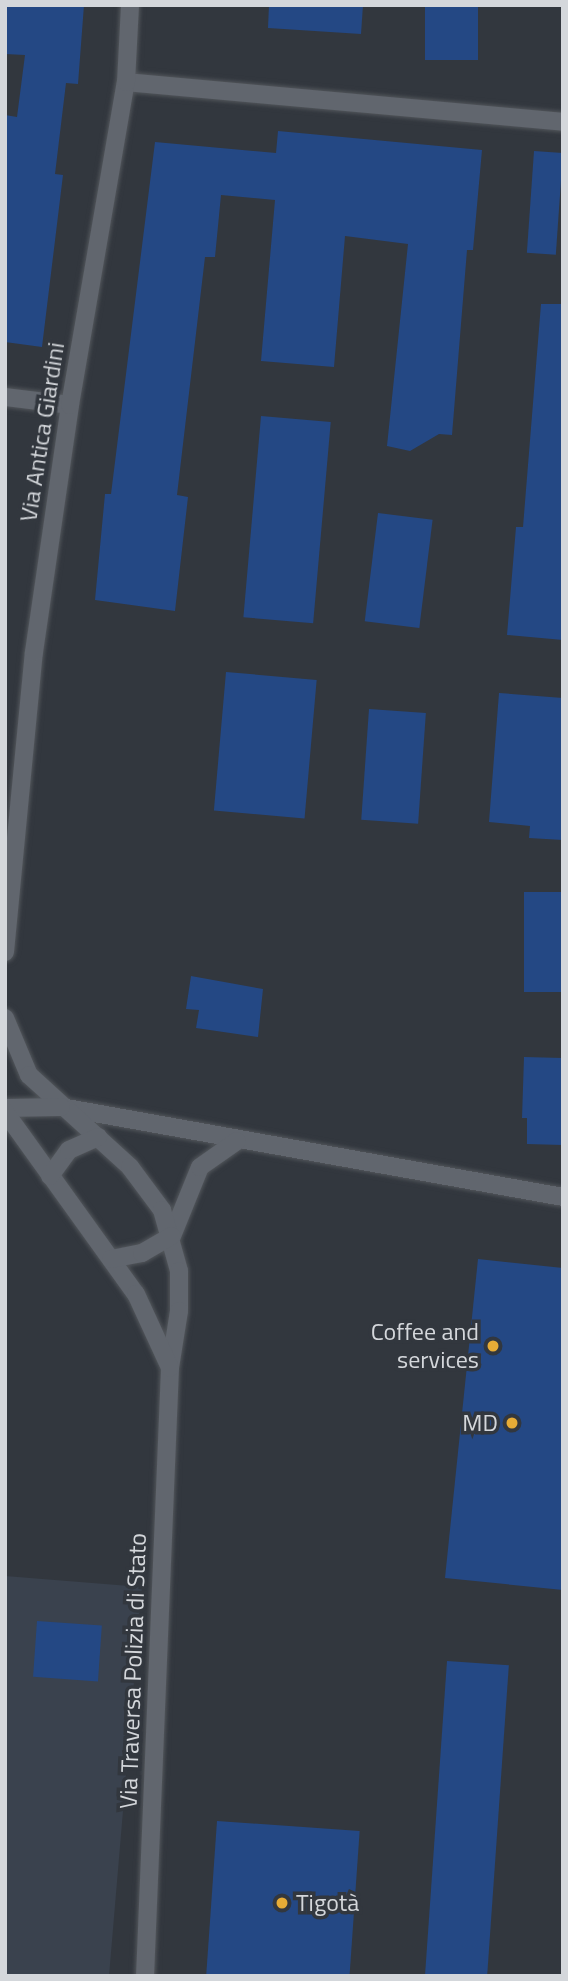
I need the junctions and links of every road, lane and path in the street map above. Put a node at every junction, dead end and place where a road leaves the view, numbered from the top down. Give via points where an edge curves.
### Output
1 (130, 5) edge
2 (126, 82) junction
3 (563, 122) edge
4 (5, 397) edge
5 (70, 405) junction
6 (5, 952) edge
7 (5, 1017) edge
8 (61, 1107) junction
9 (5, 1110) edge
10 (97, 1137) junction
11 (237, 1141) junction
12 (50, 1176) junction
13 (563, 1197) edge
14 (172, 1236) junction
15 (111, 1259) junction
16 (170, 1367) junction
17 (145, 1976) edge

1 - 2 street, Via Antica Giardini
2 - 3 street
2 - 5 street, Via Antica Giardini
4 - 5 street
5 - 6 street, Via Antica Giardini via 34,652
7 - 8 street via 29,1074
8 - 9 street
8 - 10 street
8 - 11 street
9 - 12 street
10 - 12 street via 69,1150
10 - 14 street via 138,1178 162,1210
11 - 13 street
11 - 14 street via 200,1167
12 - 15 street
14 - 15 street via 142,1253
14 - 16 street via 180,1311
15 - 16 street via 136,1294
16 - 17 street, Via Traversa Polizia di Stato

